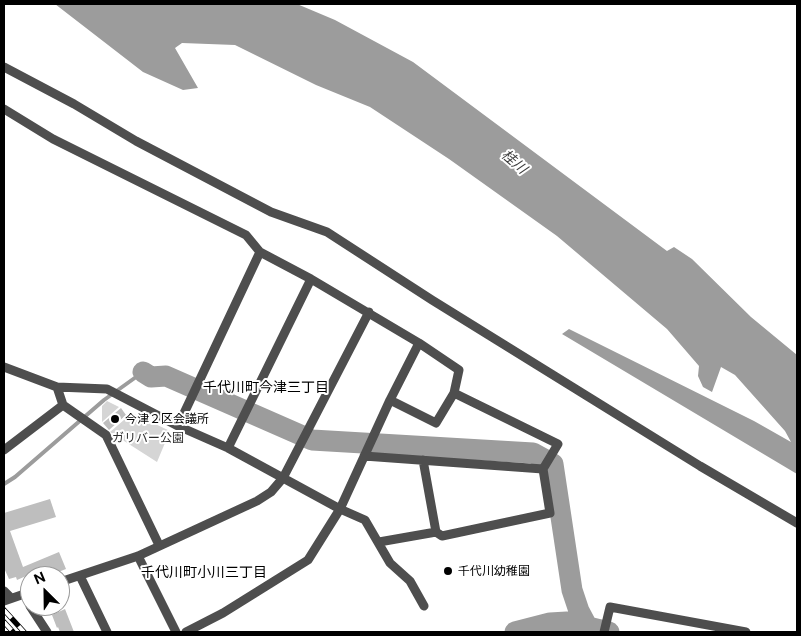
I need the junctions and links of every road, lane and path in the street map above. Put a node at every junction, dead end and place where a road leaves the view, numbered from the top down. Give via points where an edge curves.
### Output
1 (4, 66) edge
2 (4, 109) edge
3 (260, 252) junction
4 (311, 279) junction
5 (369, 312) junction
6 (418, 343) junction
7 (4, 367) edge
8 (57, 387) junction
9 (454, 393) junction
10 (390, 400) junction
11 (63, 405) junction
12 (178, 426) junction
13 (228, 448) junction
14 (4, 450) edge
15 (364, 456) junction
16 (423, 460) junction
17 (543, 469) junction
18 (283, 478) junction
19 (340, 509) junction
20 (797, 523) edge
21 (436, 532) junction
22 (379, 542) junction
23 (159, 545) junction
24 (138, 556) junction
25 (80, 576) junction
26 (70, 579) edge
27 (4, 591) edge
28 (20, 596) edge
29 (7, 600) edge
30 (424, 606) dead end
31 (37, 616) edge
32 (47, 632) edge
33 (106, 632) edge
34 (176, 632) edge
35 (186, 632) edge
36 (604, 632) edge
37 (746, 632) edge

1 - 20 street via 136,142 271,212 327,232 440,306
2 - 3 street via 53,139 246,235
3 - 4 street
3 - 12 street
4 - 5 street
4 - 13 street
5 - 6 street
5 - 18 street
6 - 9 street via 459,370
6 - 10 street
7 - 8 street
8 - 11 street
8 - 12 street via 107,389
9 - 10 street via 436,423
9 - 17 street via 558,444
10 - 15 street
11 - 14 street
11 - 23 street via 106,436
12 - 13 street
13 - 18 street
15 - 16 street
15 - 19 street
16 - 17 street
16 - 21 street
17 - 21 street via 550,514 442,536
18 - 19 street
18 - 23 street via 271,492 257,501
19 - 22 street via 365,520
19 - 35 street via 308,560
21 - 22 street
22 - 30 street via 390,563 410,581
23 - 24 street
24 - 25 street
24 - 34 street
25 - 26 street
25 - 33 street
27 - 29 street
28 - 29 street
31 - 32 street
36 - 37 street via 610,607

